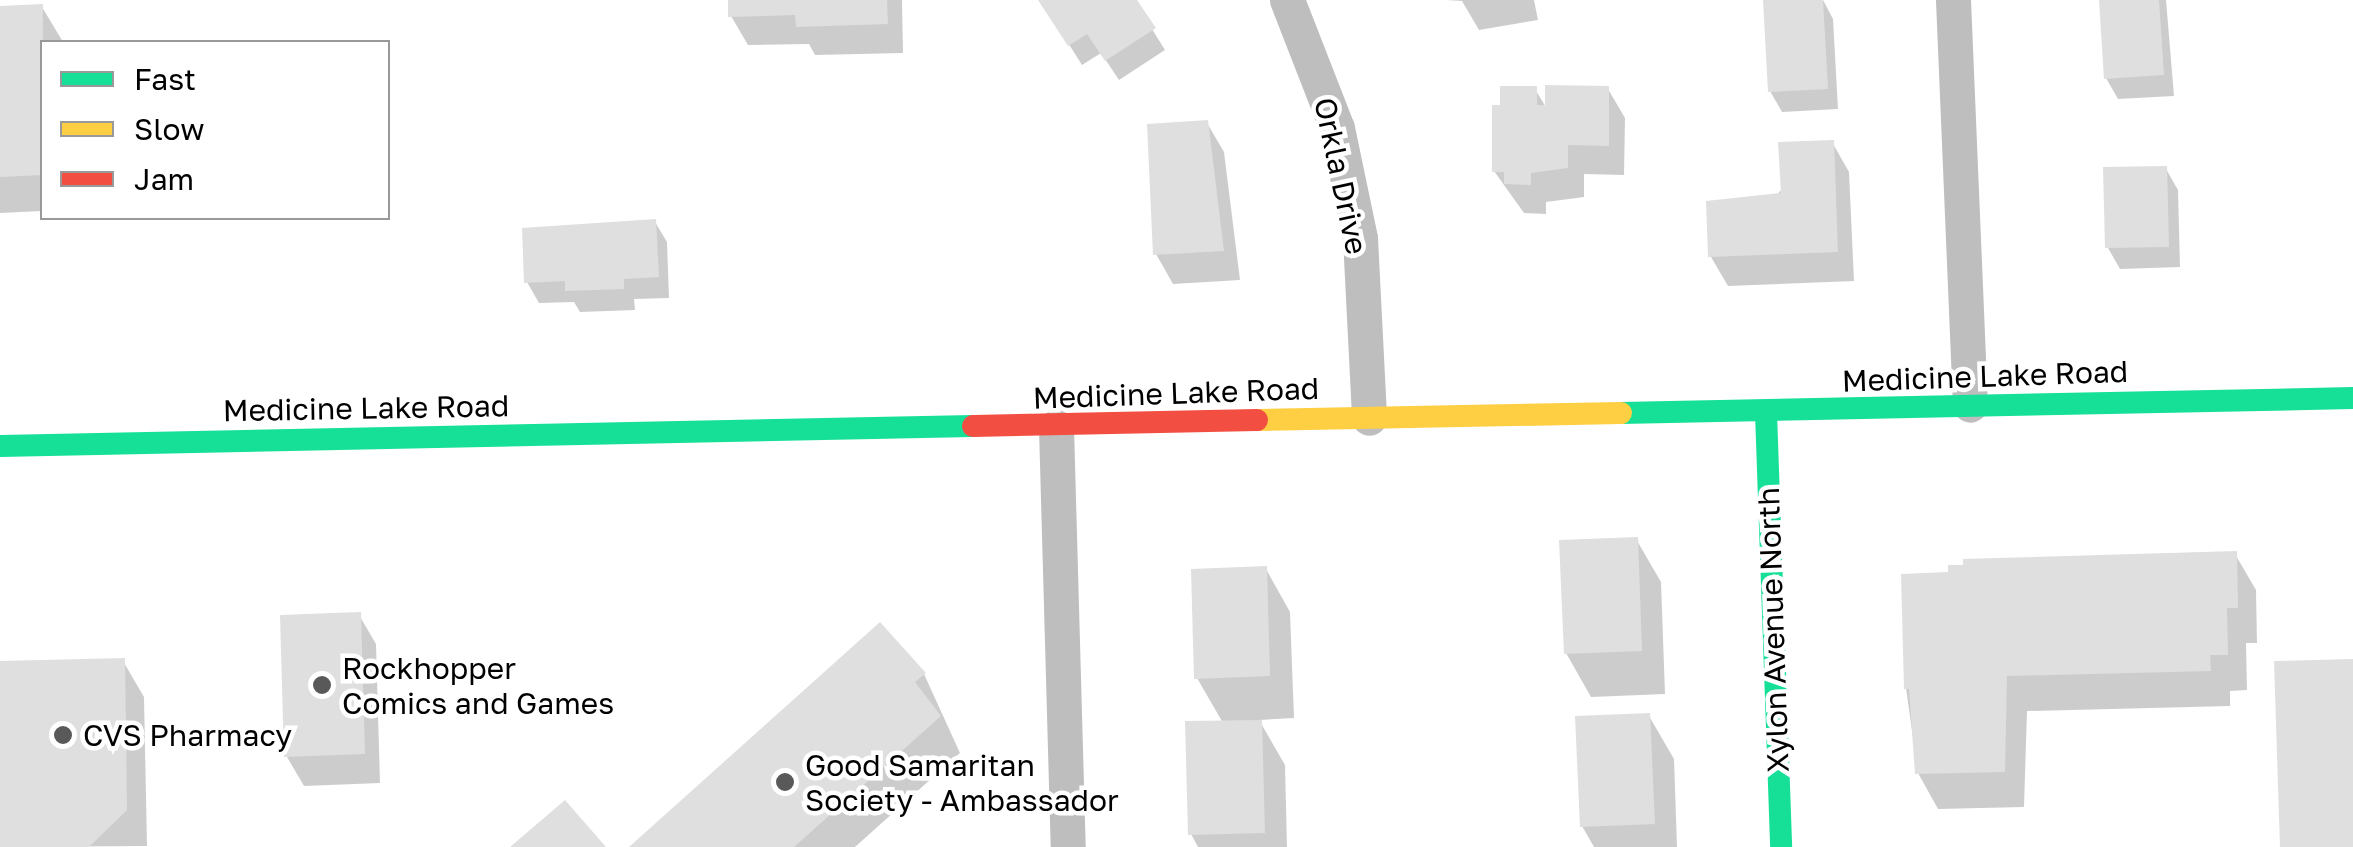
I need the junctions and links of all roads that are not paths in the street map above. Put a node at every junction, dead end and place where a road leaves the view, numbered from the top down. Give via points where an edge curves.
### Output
1 (1287, 0) edge
2 (1952, 0) edge
3 (2353, 398) edge
4 (1970, 405) junction
5 (1766, 413) junction
6 (1369, 418) junction
7 (1056, 426) junction
8 (0, 446) edge
9 (1068, 847) edge
10 (1780, 847) edge

1 - 6 street, Orkla Drive via 1337,128 1360,238
2 - 4 street
3 - 4 street, Medicine Lake Road
4 - 5 street, Medicine Lake Road
5 - 6 street, Medicine Lake Road
5 - 10 street, Xylon Avenue North
6 - 7 street, Medicine Lake Road
7 - 8 street, Medicine Lake Road
7 - 9 street

